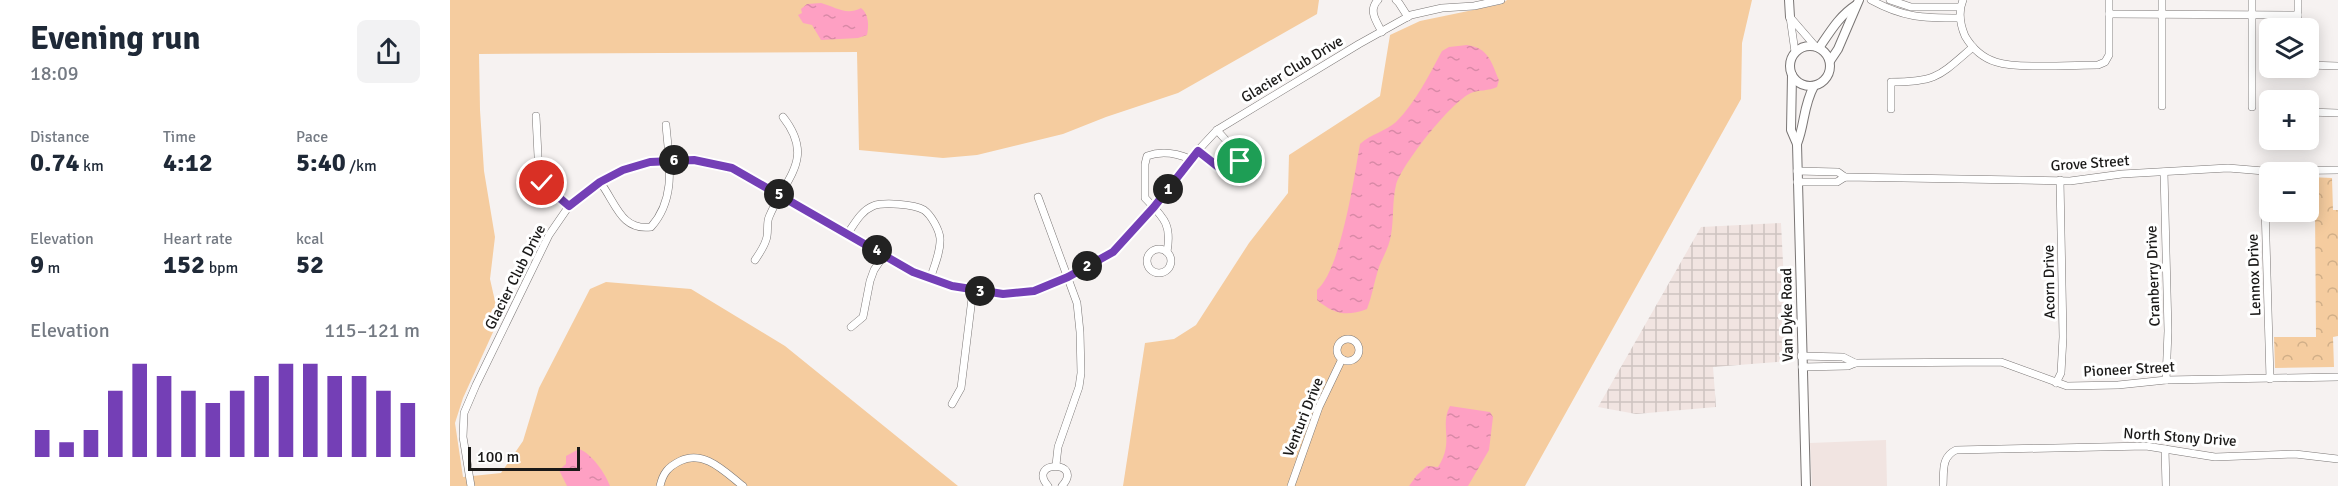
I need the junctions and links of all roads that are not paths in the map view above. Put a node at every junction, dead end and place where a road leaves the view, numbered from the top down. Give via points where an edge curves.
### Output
1 (1378, 0) edge
2 (1396, 0) edge
3 (1501, 0) edge
4 (1789, 0) edge
5 (1871, 0) edge
6 (1890, 0) edge
7 (2109, 0) edge
8 (2162, 0) edge
9 (2253, 0) edge
10 (2298, 0) edge
11 (1858, 3) edge
12 (1961, 4) edge
13 (2109, 14) junction
14 (2162, 14) junction
15 (2252, 15) junction
16 (2298, 15) joint
17 (1408, 18) junction
18 (1790, 18) junction
19 (1960, 18) junction
20 (1382, 32) junction
21 (1818, 47) junction
22 (1973, 47) junction
23 (1795, 52) junction
24 (1830, 61) junction
25 (2319, 65) edge
26 (2338, 66) edge
27 (1792, 75) junction
28 (1814, 86) junction
29 (2162, 106) dead end
30 (2252, 107) dead end
31 (1891, 109) dead end
32 (2319, 112) edge
33 (2338, 112) edge
34 (536, 116) dead end
35 (783, 117) dead end
36 (666, 125) dead end
37 (1217, 130) junction
38 (1797, 144) junction
39 (1198, 151) junction
40 (1190, 159) junction
41 (669, 160) junction
42 (2319, 170) edge
43 (2338, 170) edge
44 (1797, 171) junction
45 (2259, 171) edge
46 (2164, 172) junction
47 (1845, 177) junction
48 (2060, 180) junction
49 (600, 182) junction
50 (1797, 182) junction
51 (781, 196) junction
52 (1038, 197) dead end
53 (569, 206) junction
54 (1154, 207) junction
55 (2265, 222) edge
56 (848, 233) junction
57 (1167, 252) dead end
58 (884, 255) junction
59 (755, 260) dead end
60 (1068, 277) junction
61 (930, 279) junction
62 (973, 290) junction
63 (851, 327) dead end
64 (1801, 356) junction
65 (1342, 358) dead end
66 (1854, 363) junction
67 (1802, 367) junction
68 (2338, 377) edge
69 (2270, 379) junction
70 (2166, 380) junction
71 (2056, 383) junction
72 (952, 404) dead end
73 (2165, 449) junction
74 (2338, 459) edge
75 (1056, 465) junction
76 (471, 486) edge
77 (660, 486) edge
78 (743, 486) edge
79 (1048, 486) edge
80 (1062, 486) edge
81 (1290, 486) edge
82 (1806, 486) edge
83 (1943, 486) edge
84 (2166, 486) edge

1 - 20 street via 1373,13
2 - 17 street
3 - 17 street, Glacier Club Drive via 1442,8
4 - 18 street
5 - 19 street via 1912,17
6 - 12 street via 1911,7
7 - 13 street
8 - 14 street
9 - 15 street
10 - 16 street
11 - 21 street
11 - 24 street
12 - 19 street
13 - 14 street
13 - 22 street via 2109,55 2098,65 2005,64
14 - 15 street
14 - 29 street
15 - 16 street
15 - 30 street
17 - 20 street, Glacier Club Drive
18 - 21 street
18 - 23 street
19 - 22 street
20 - 37 street, Glacier Club Drive
21 - 23 street via 1803,47
21 - 24 street
22 - 31 street via 1939,76 1917,82 1891,82
23 - 27 street via 1790,62
24 - 28 street via 1829,74
25 - 26 street
27 - 28 street via 1801,84
27 - 38 street, Van Dyke Road via 1791,130
28 - 38 street, Van Dyke Road via 1805,104 1803,130
32 - 33 street
34 - 53 street via 539,176
35 - 51 street via 794,131 797,166
36 - 41 street
37 - 39 street, Glacier Club Drive
37 - 39 street via 1237,153 1237,177 1231,177
38 - 44 street, Van Dyke Road
39 - 40 street, Glacier Club Drive
40 - 54 street, Glacier Club Drive
40 - 54 street via 1169,153 1147,156 1145,198
41 - 49 street, Glacier Club Drive via 623,170
41 - 49 street via 670,191 651,227 630,225
41 - 51 street, Glacier Club Drive via 694,160 732,168
42 - 43 street, Grove Street
44 - 47 street, Grove Street via 1838,172
44 - 50 street, Van Dyke Road
45 - 46 street, Grove Street via 2228,168
46 - 48 street, Grove Street
46 - 70 street, Cranberry Drive
47 - 48 street, Grove Street
47 - 50 street, Grove Street via 1838,182
48 - 71 street, Acorn Drive via 2063,337 2061,373
49 - 53 street, Glacier Club Drive
50 - 64 street, Van Dyke Road
51 - 56 street, Glacier Club Drive
51 - 59 street via 768,219 766,240
52 - 60 street
53 - 76 street, Glacier Club Drive via 549,235 465,413 463,437
54 - 57 street via 1168,227
54 - 60 street, Glacier Club Drive via 1113,252
55 - 69 street, Lennox Drive
56 - 58 street, Glacier Club Drive
56 - 61 street via 863,212 875,205 924,210 935,223 940,238
58 - 61 street, Glacier Club Drive
58 - 63 street via 874,270 862,317
60 - 62 street, Glacier Club Drive via 1034,291 1003,294
60 - 75 street via 1077,303 1081,373
61 - 62 street, Glacier Club Drive
62 - 72 street via 961,388
64 - 66 street, Pioneer Street via 1843,357
64 - 67 street, Van Dyke Road
65 - 81 street, Venturi Drive via 1319,406
66 - 67 street, Pioneer Street
66 - 71 street, Pioneer Street via 2001,362
67 - 82 street, Van Dyke Road
68 - 69 street, Pioneer Street
69 - 70 street, Pioneer Street
70 - 71 street, Pioneer Street via 2118,386
73 - 74 street, North Stony Drive via 2215,457 2295,454
73 - 83 street, North Stony Drive via 2146,446 1956,450 1948,453 1944,461
73 - 84 street
75 - 79 street via 1048,467 1044,474
75 - 80 street via 1067,474
77 - 78 street via 663,473 671,465 693,457 715,464

